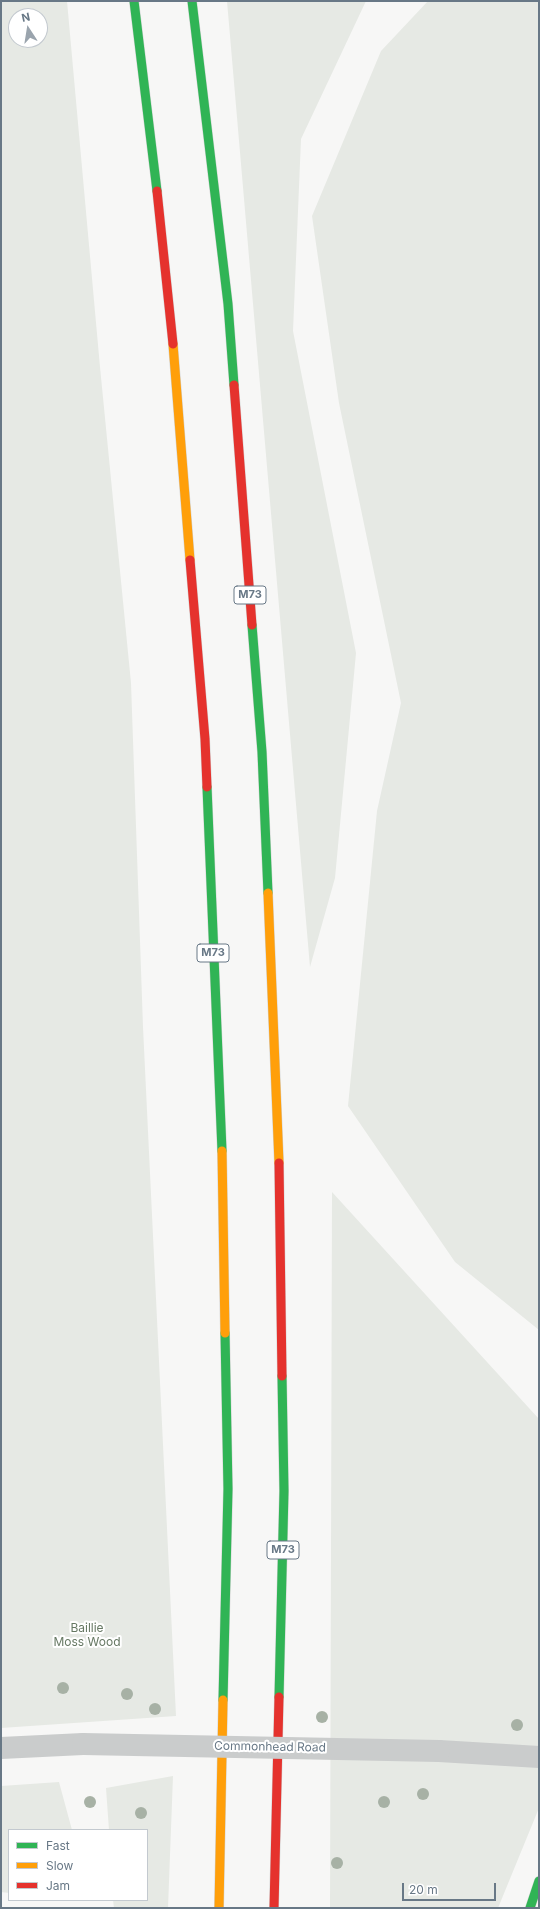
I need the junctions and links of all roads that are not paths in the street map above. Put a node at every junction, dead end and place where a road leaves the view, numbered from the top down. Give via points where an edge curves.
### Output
1 (134, 1) edge
2 (192, 1) edge
3 (1, 1748) edge
4 (539, 1757) edge
5 (539, 1881) edge
6 (219, 1908) edge
7 (274, 1908) edge
8 (530, 1908) edge

1 - 6 main road, M73 via 168,288 205,738 223,1181 228,1489
2 - 7 main road, M73 via 228,304 263,768 280,1192 284,1491
3 - 4 street, Commonhead Road, bridge via 83,1744 439,1750
5 - 8 main road

